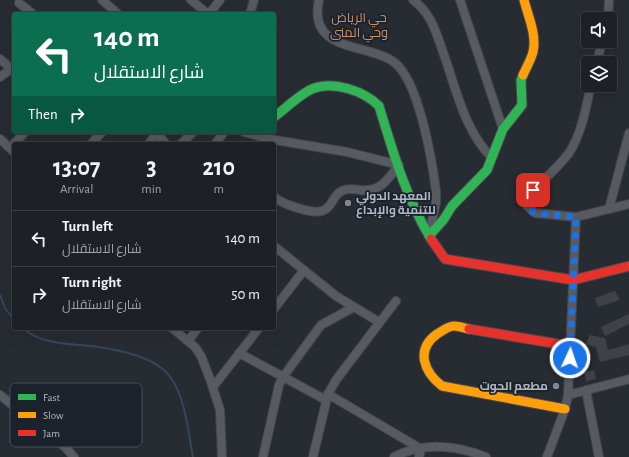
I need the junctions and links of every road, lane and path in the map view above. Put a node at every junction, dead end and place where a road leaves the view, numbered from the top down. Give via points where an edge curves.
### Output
1 (102, 0) edge
2 (191, 0) edge
3 (220, 0) edge
4 (254, 0) edge
5 (319, 0) edge
6 (413, 0) edge
7 (460, 0) edge
8 (524, 0) edge
9 (609, 0) edge
10 (19, 3) dead end
11 (30, 12) edge
12 (116, 12) edge
13 (206, 12) edge
14 (211, 12) edge
15 (251, 12) edge
16 (608, 12) edge
17 (0, 59) edge
18 (12, 69) edge
19 (12, 71) edge
20 (0, 77) edge
21 (589, 92) edge
22 (276, 116) edge
23 (503, 128) junction
24 (629, 133) edge
25 (23, 134) edge
26 (100, 134) edge
27 (191, 134) edge
28 (256, 134) edge
29 (0, 139) edge
30 (17, 142) edge
31 (93, 142) edge
32 (183, 142) edge
33 (12, 146) edge
34 (492, 158) junction
35 (399, 165) junction
36 (276, 198) edge
37 (629, 204) edge
38 (609, 209) junction
39 (576, 217) junction
40 (429, 236) junction
41 (276, 248) edge
42 (629, 266) edge
43 (304, 270) junction
44 (573, 280) junction
45 (396, 301) dead end
46 (276, 306) edge
47 (354, 307) junction
48 (380, 322) junction
49 (174, 330) edge
50 (196, 330) edge
51 (257, 330) edge
52 (188, 341) junction
53 (570, 346) junction
54 (239, 353) junction
55 (283, 377) junction
56 (629, 379) edge
57 (213, 387) junction
58 (586, 390) junction
59 (0, 395) edge
60 (568, 395) junction
61 (327, 397) junction
62 (10, 403) edge
63 (565, 409) junction
64 (65, 447) edge
65 (420, 453) edge
66 (74, 457) edge
67 (222, 457) edge
68 (263, 457) edge
69 (313, 457) edge
70 (394, 457) edge
71 (486, 457) edge
72 (547, 457) edge
73 (599, 457) edge

1 - 12 street
2 - 13 street
3 - 14 street
4 - 15 street
5 - 40 street via 320,24 330,38 337,43 387,57 403,70 408,79 417,101 435,186 436,203
6 - 34 street via 431,18 468,124
7 - 23 street
8 - 23 street via 534,38 533,53 521,80 522,105
9 - 16 street
10 - 11 street
17 - 18 street
19 - 20 street
21 - 39 street via 579,133 570,151 552,173 528,195 527,200 527,206 535,213
22 - 35 street via 312,89 350,89 366,94 379,106
23 - 34 street
24 - 38 street
25 - 30 street
26 - 31 street
27 - 32 street
28 - 35 street via 284,142 335,149
29 - 33 street
34 - 40 street via 486,170 452,206
35 - 36 street via 377,189 343,190 337,193 326,210 316,213
35 - 40 street via 415,213
37 - 38 street
38 - 39 street
39 - 44 street
40 - 44 street via 445,259
41 - 43 street
42 - 44 street
43 - 46 street
43 - 47 street
44 - 53 street
45 - 48 street
47 - 48 street
47 - 55 street via 321,325
48 - 61 street via 336,380
49 - 52 street
50 - 52 street
51 - 54 street
52 - 57 street via 201,356
53 - 60 street
53 - 63 street via 453,326 434,335 424,354 428,373 442,386
54 - 55 street
54 - 57 street
55 - 61 street
55 - 68 street
56 - 58 street
57 - 67 street via 220,410
58 - 60 street
58 - 73 street
59 - 62 street
60 - 63 street
61 - 65 street
61 - 69 street
63 - 72 street
64 - 66 street
65 - 70 street via 404,452
65 - 71 street via 452,447

